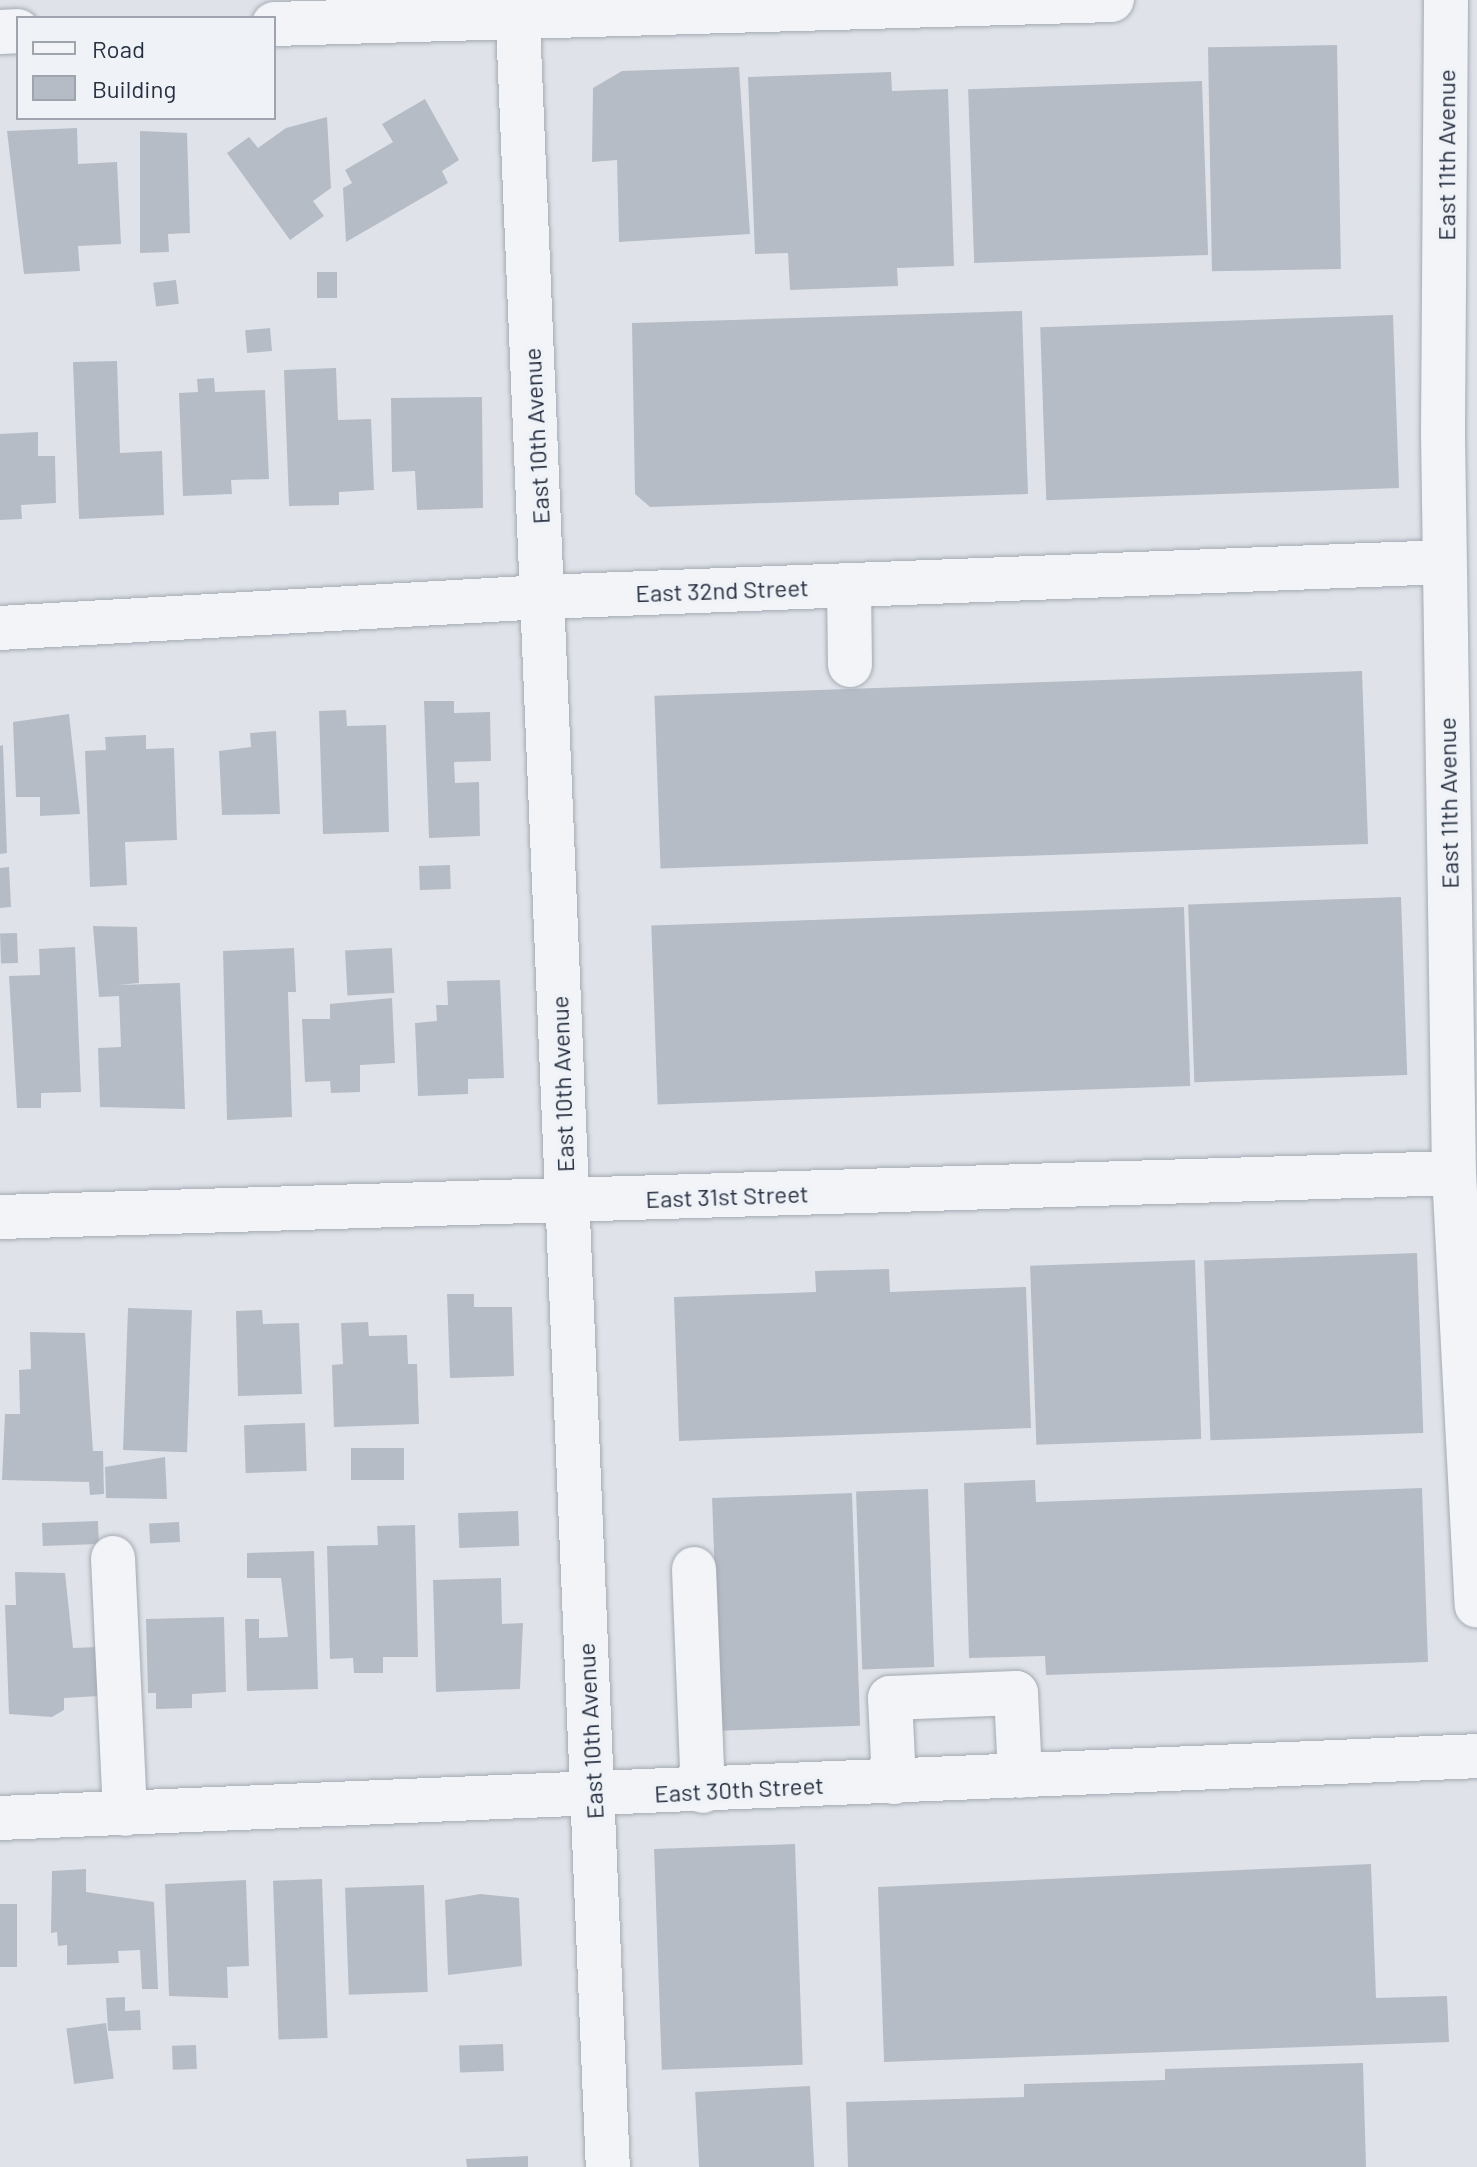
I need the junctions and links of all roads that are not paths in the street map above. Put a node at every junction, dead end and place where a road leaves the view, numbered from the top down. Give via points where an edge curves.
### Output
1 (1112, 0) edge
2 (1446, 0) edge
3 (517, 9) edge
4 (276, 24) edge
5 (1461, 310) edge
6 (1460, 433) edge
7 (1444, 562) junction
8 (849, 585) junction
9 (543, 597) junction
10 (0, 628) edge
11 (850, 665) dead end
12 (1462, 784) edge
13 (1464, 985) edge
14 (1462, 1150) edge
15 (566, 1201) junction
16 (0, 1217) edge
17 (1469, 1313) edge
18 (113, 1558) dead end
19 (694, 1569) dead end
20 (1477, 1605) edge
21 (1477, 1756) edge
22 (1020, 1776) junction
23 (894, 1782) junction
24 (703, 1791) junction
25 (593, 1796) junction
26 (125, 1814) junction
27 (0, 1818) edge
28 (608, 2167) edge

1 - 3 street
2 - 5 street, East 11th Avenue
3 - 4 street
3 - 9 street, East 10th Avenue
5 - 6 street, East 11th Avenue
6 - 7 street, East 11th Avenue
7 - 8 street, East 32nd Street
7 - 12 street, East 11th Avenue
8 - 9 street, East 32nd Street
8 - 11 street
9 - 10 street, East 32nd Street
9 - 15 street, East 10th Avenue
12 - 13 street, East 11th Avenue
13 - 14 street, East 11th Avenue
14 - 15 street, East 31st Street
14 - 17 street, East 11th Avenue
15 - 16 street, East 31st Street
15 - 25 street, East 10th Avenue
17 - 20 street, East 11th Avenue
18 - 26 street
19 - 24 street
21 - 22 street, East 30th Street
22 - 23 street, East 30th Street
22 - 23 street via 1016,1693 890,1698
23 - 24 street, East 30th Street
24 - 25 street, East 30th Street
25 - 26 street, East 30th Street
25 - 28 street, East 10th Avenue
26 - 27 street, East 30th Street

